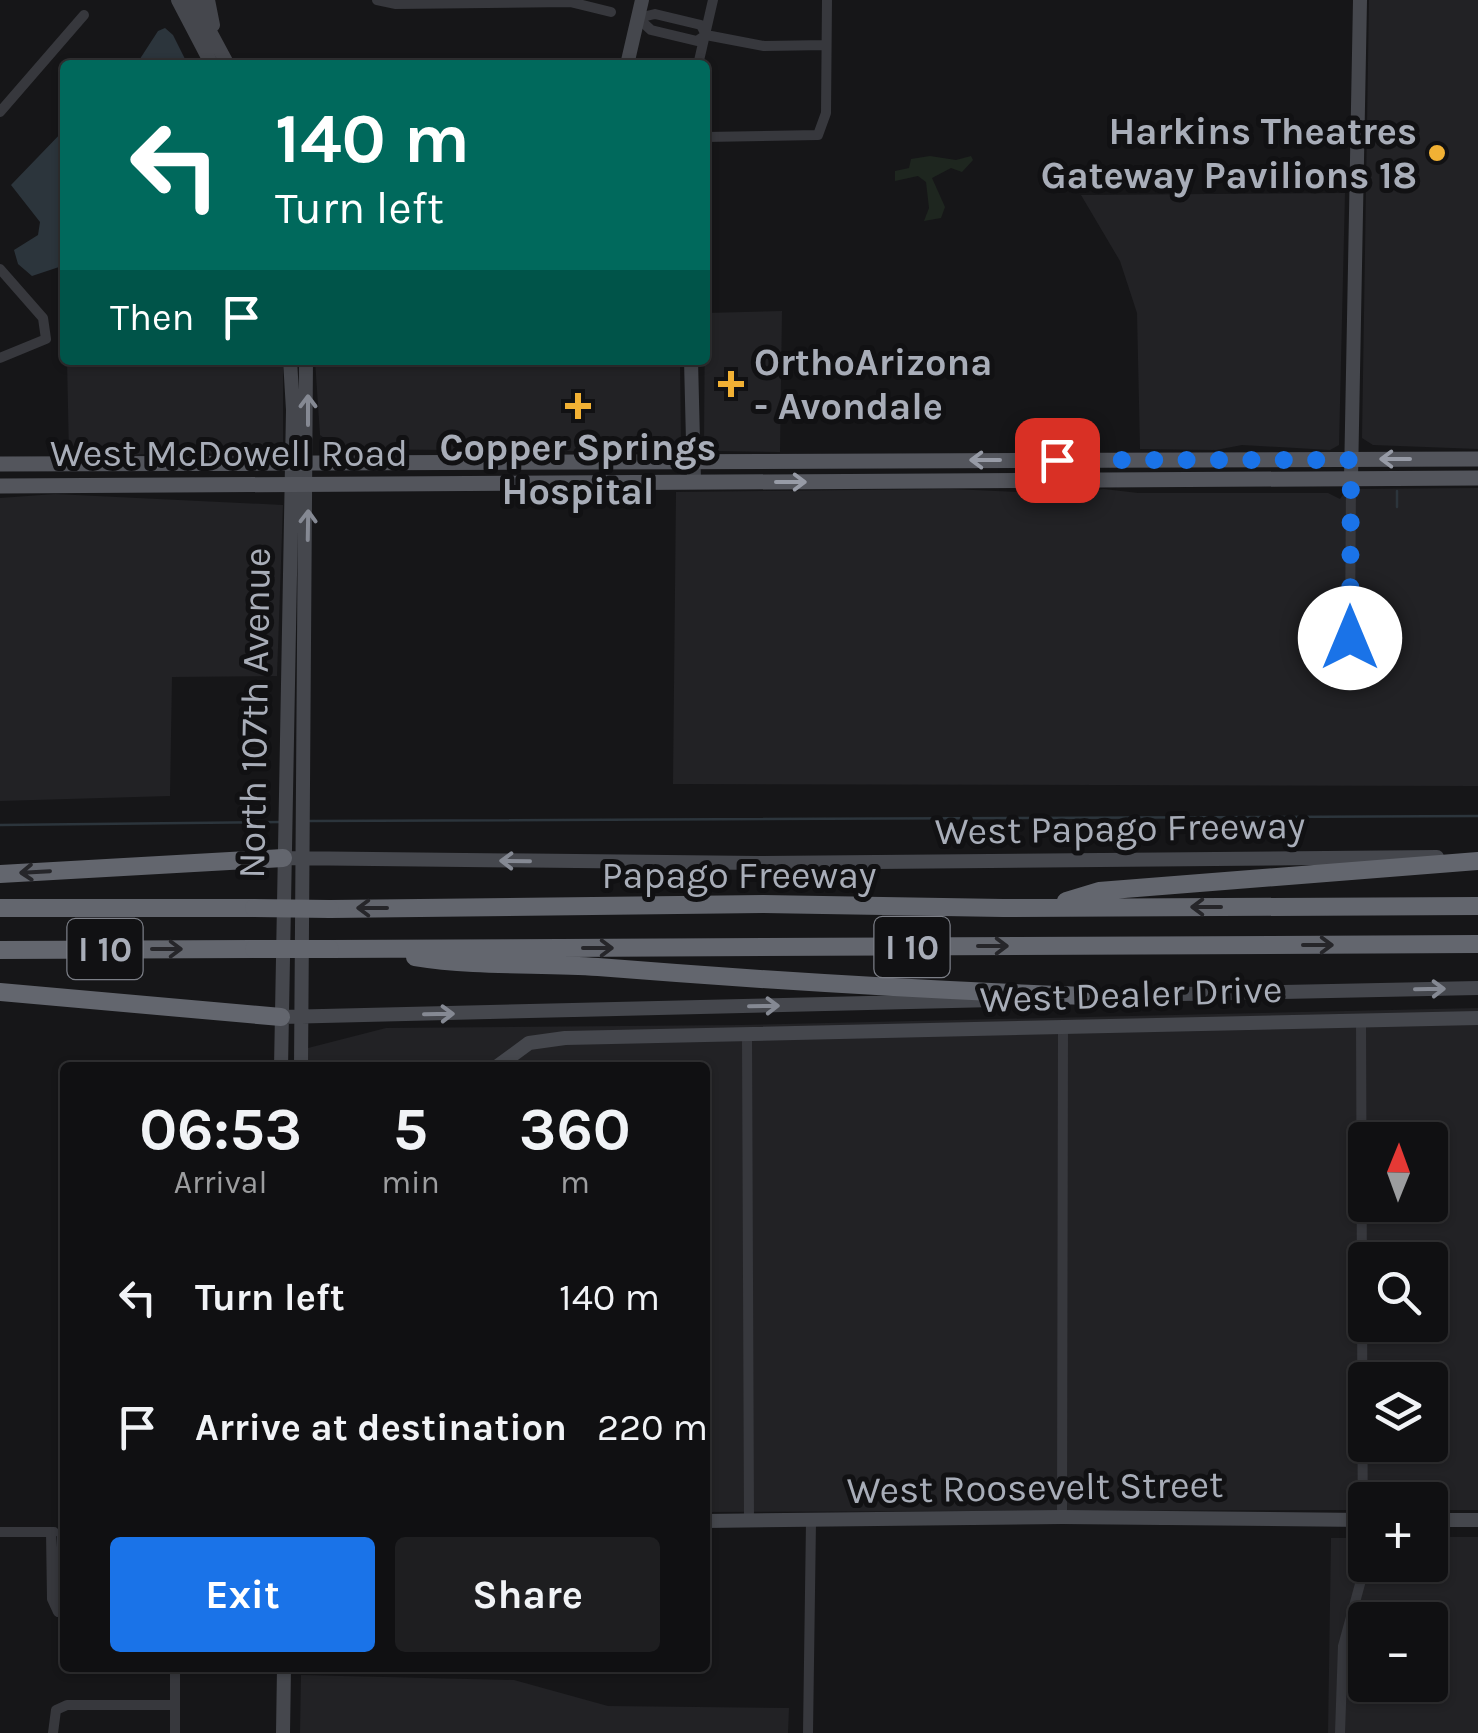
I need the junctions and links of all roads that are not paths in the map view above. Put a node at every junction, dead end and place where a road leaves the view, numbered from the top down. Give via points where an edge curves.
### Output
1 (178, 0) edge
2 (193, 0) edge
3 (208, 0) edge
4 (377, 0) edge
5 (642, 0) edge
6 (714, 0) edge
7 (827, 0) edge
8 (1360, 0) edge
9 (571, 1) edge
10 (489, 2) edge
11 (611, 12) dead end
12 (84, 14) dead end
13 (638, 18) junction
14 (678, 20) junction
15 (674, 35) junction
16 (706, 35) junction
17 (826, 45) junction
18 (221, 50) junction
19 (209, 60) edge
20 (226, 60) edge
21 (628, 60) edge
22 (699, 60) edge
23 (0, 112) edge
24 (710, 137) edge
25 (0, 269) edge
26 (0, 358) edge
27 (290, 365) edge
28 (306, 365) edge
29 (692, 365) edge
30 (1478, 459) edge
31 (308, 460) junction
32 (694, 460) junction
33 (1351, 460) junction
34 (291, 461) junction
35 (0, 464) edge
36 (1478, 468) edge
37 (1442, 478) junction
38 (1478, 478) edge
39 (1350, 479) junction
40 (694, 482) junction
41 (0, 486) edge
42 (291, 487) junction
43 (308, 487) junction
44 (289, 594) junction
45 (1350, 638) dead end
46 (305, 656) junction
47 (287, 658) junction
48 (304, 755) junction
49 (283, 858) junction
50 (304, 859) junction
51 (1478, 859) edge
52 (0, 874) edge
53 (1478, 906) edge
54 (1047, 907) junction
55 (0, 908) edge
56 (1473, 946) edge
57 (360, 949) junction
58 (0, 950) edge
59 (1478, 988) edge
60 (0, 992) edge
61 (1087, 996) junction
62 (280, 1016) junction
63 (302, 1017) junction
64 (1478, 1018) edge
65 (1361, 1020) junction
66 (1063, 1028) junction
67 (747, 1036) junction
68 (281, 1062) edge
69 (302, 1062) edge
70 (502, 1062) edge
71 (1364, 1482) edge
72 (1062, 1517) junction
73 (1348, 1520) edge
74 (1448, 1520) edge
75 (1478, 1520) edge
76 (710, 1521) edge
77 (748, 1521) junction
78 (811, 1522) junction
79 (0, 1532) edge
80 (60, 1532) edge
81 (1361, 1582) edge
82 (60, 1602) edge
83 (174, 1672) edge
84 (284, 1672) edge
85 (175, 1705) junction
86 (53, 1733) edge
87 (175, 1733) edge
88 (283, 1733) edge
89 (808, 1733) edge
90 (1340, 1733) edge

1 - 19 main road
2 - 18 main road
3 - 18 main road
4 - 10 street
5 - 13 main road
6 - 16 street
7 - 17 street
8 - 33 main road
9 - 10 street
9 - 11 street
12 - 23 street
13 - 14 street
13 - 15 street via 651,30
13 - 21 main road
14 - 15 street
14 - 16 street via 701,25
15 - 16 street via 697,41
16 - 17 street via 764,46
16 - 22 street
17 - 24 street via 826,113 818,135
18 - 20 main road
25 - 26 street via 43,318 46,339
27 - 34 main road, North 107th Avenue
31 -> 28 main road, North 107th Avenue
29 - 32 main road
30 -> 33 main road, West McDowell Road
31 - 32 main road, West McDowell Road
31 - 34 main road, West McDowell Road
31 - 43 main road, North 107th Avenue
33 -> 32 main road, West McDowell Road
32 - 40 main road
33 - 39 main road
34 - 35 main road, West McDowell Road
34 - 42 main road, North 107th Avenue
36 - 37 main road
37 - 38 main road, West McDowell Road
37 - 39 main road, West McDowell Road
40 -> 39 main road, West McDowell Road
39 - 45 street
40 - 43 main road, West McDowell Road
41 - 42 main road, West McDowell Road
42 - 43 main road, West McDowell Road
42 - 44 main road, North 107th Avenue
46 -> 43 main road, North 107th Avenue
44 - 46 main road via 297,649
44 - 47 main road, North 107th Avenue
46 - 48 main road, North 107th Avenue
47 - 48 main road via 295,670 297,748
47 - 49 main road, North 107th Avenue
48 - 50 main road, North 107th Avenue
49 - 50 main road, West Papago Freeway
49 -> 52 highway
49 - 62 main road, North 107th Avenue
51 -> 50 main road, West Papago Freeway
50 - 63 main road, North 107th Avenue
51 - 54 highway via 1099,890
53 -> 54 highway, Papago Freeway / I 10
54 -> 55 highway, Papago Freeway / I 10, bridge
57 -> 56 highway, Papago Freeway / I 10
58 -> 57 highway, Papago Freeway / I 10, bridge
57 - 61 highway via 455,964 558,964
61 -> 59 main road
60 - 62 highway
63 -> 61 main road
62 - 63 main road
62 - 68 main road, North 107th Avenue
63 - 69 main road, North 107th Avenue
64 - 65 main road, West Dealer Drive
65 - 66 main road, West Dealer Drive
65 - 71 street
66 - 67 main road, West Dealer Drive
66 - 72 street
67 - 70 main road, West Dealer Drive via 540,1040
67 - 77 street
72 - 73 main road, West Roosevelt Street
72 - 78 main road, West Roosevelt Street
74 - 75 main road
76 - 77 main road, West Roosevelt Street
77 - 78 main road, West Roosevelt Street
78 - 89 street
79 - 80 street
80 - 82 street
81 - 90 street via 1343,1646
83 - 85 street
84 - 88 main road
85 - 86 street via 67,1705 56,1710
85 - 87 street

